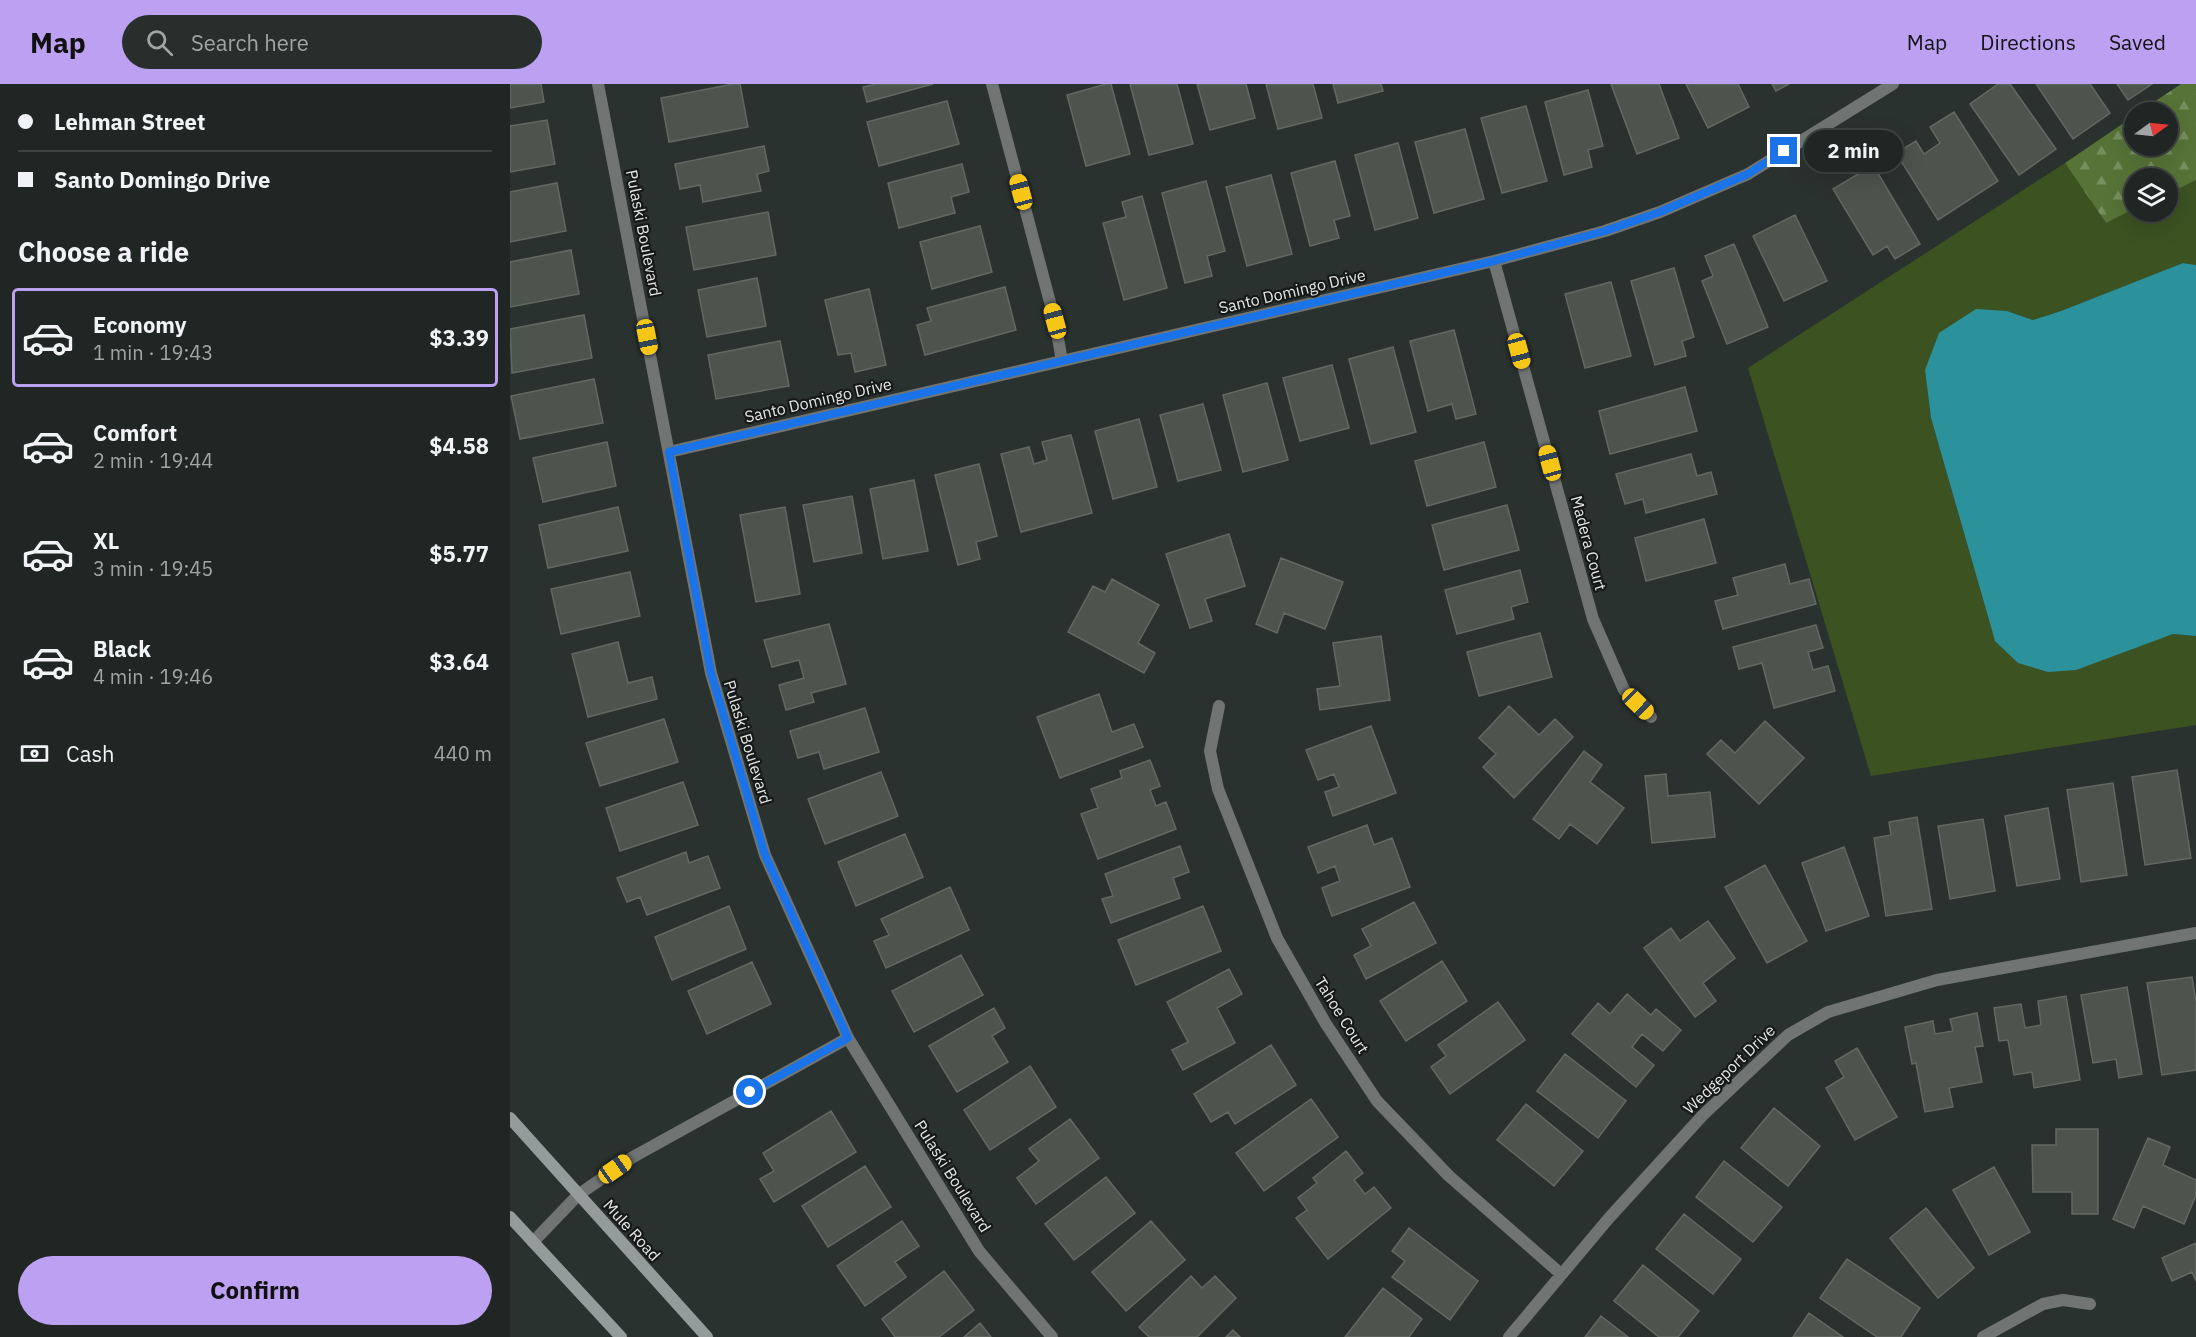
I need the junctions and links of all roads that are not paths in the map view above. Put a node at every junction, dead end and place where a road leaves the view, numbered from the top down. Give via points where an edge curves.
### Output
1 (598, 84) edge
2 (992, 84) edge
3 (1893, 84) edge
4 (1494, 261) junction
5 (1062, 361) junction
6 (669, 452) junction
7 (1220, 706) dead end
8 (1651, 717) dead end
9 (2196, 933) edge
10 (848, 1038) junction
11 (510, 1118) edge
12 (578, 1195) junction
13 (510, 1217) edge
14 (533, 1242) junction
15 (1561, 1274) junction
16 (2090, 1304) dead end
17 (621, 1337) edge
18 (707, 1337) edge
19 (1052, 1337) edge
20 (1509, 1337) edge
21 (1983, 1337) edge

1 - 6 street, Pulaski Boulevard
2 - 5 street via 1055,321
3 - 4 street, Santo Domingo Drive via 1748,174 1660,212
4 - 5 street, Santo Domingo Drive
4 - 8 street, Madera Court via 1593,619 1624,690
5 - 6 street, Santo Domingo Drive
6 - 10 street, Pulaski Boulevard via 711,673 761,844
7 - 15 street, Tahoe Court via 1210,751 1218,789 1277,938 1326,1024 1377,1101 1449,1176
9 - 15 street, Wedgeport Drive via 1937,980 1828,1012 1788,1035 1703,1115
10 - 12 street via 633,1157
10 - 19 street, Pulaski Boulevard via 979,1251
11 - 12 main road, Mule Road
12 - 14 street
12 - 18 main road, Mule Road
13 - 14 main road
14 - 17 main road
15 - 20 street, Wedgeport Drive
16 - 21 street via 2063,1300 2043,1304

